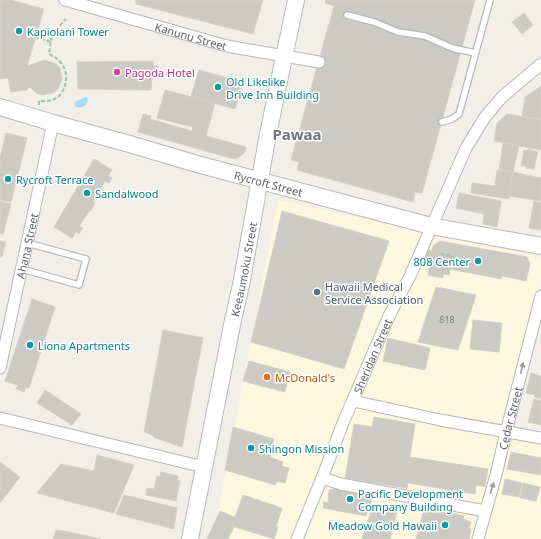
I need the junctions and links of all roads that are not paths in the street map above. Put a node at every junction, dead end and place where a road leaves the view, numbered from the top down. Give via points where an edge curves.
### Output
1 (65, 0) edge
2 (296, 0) edge
3 (490, 0) edge
4 (347, 15) dead end
5 (475, 53) junction
6 (286, 56) junction
7 (319, 62) dead end
8 (541, 64) edge
9 (0, 107) edge
10 (442, 122) dead end
11 (53, 123) junction
12 (260, 181) junction
13 (431, 226) junction
14 (27, 243) junction
15 (541, 246) edge
16 (22, 269) junction
17 (541, 296) edge
18 (0, 368) edge
19 (353, 401) junction
20 (0, 418) edge
21 (506, 432) junction
22 (541, 438) edge
23 (204, 467) junction
24 (322, 478) junction
25 (485, 512) junction
26 (190, 539) edge
27 (296, 539) edge
28 (478, 539) edge

1 - 6 street, Kanunu Street via 228,46
2 - 6 street, Keeaumoku Street
3 - 5 lane
4 - 5 lane via 398,32 425,36 452,48
5 - 10 lane via 459,114
6 - 7 street, Kanunu Street
6 - 12 street, Keeaumoku Street
8 - 13 street, Sheridan Street via 502,97 485,117 466,148
9 - 11 street, Rycroft Street
11 - 12 street, Rycroft Street
11 - 14 street, Ahana Street
12 - 13 street, Rycroft Street
12 - 23 street, Keeaumoku Street
13 - 15 street, Rycroft Street
13 - 19 street, Sheridan Street
14 - 16 street, Ahana Street
14 - 16 lane via 86,259 79,285
16 - 18 street, Ahana Street
21 -> 17 street, Cedar Street
19 - 21 street
19 - 24 street, Sheridan Street
20 - 23 street
21 - 22 street
25 -> 21 street, Cedar Street
23 - 26 street, Keeaumoku Street
24 - 25 street
24 - 27 street, Sheridan Street
25 - 28 street, Cedar Street

